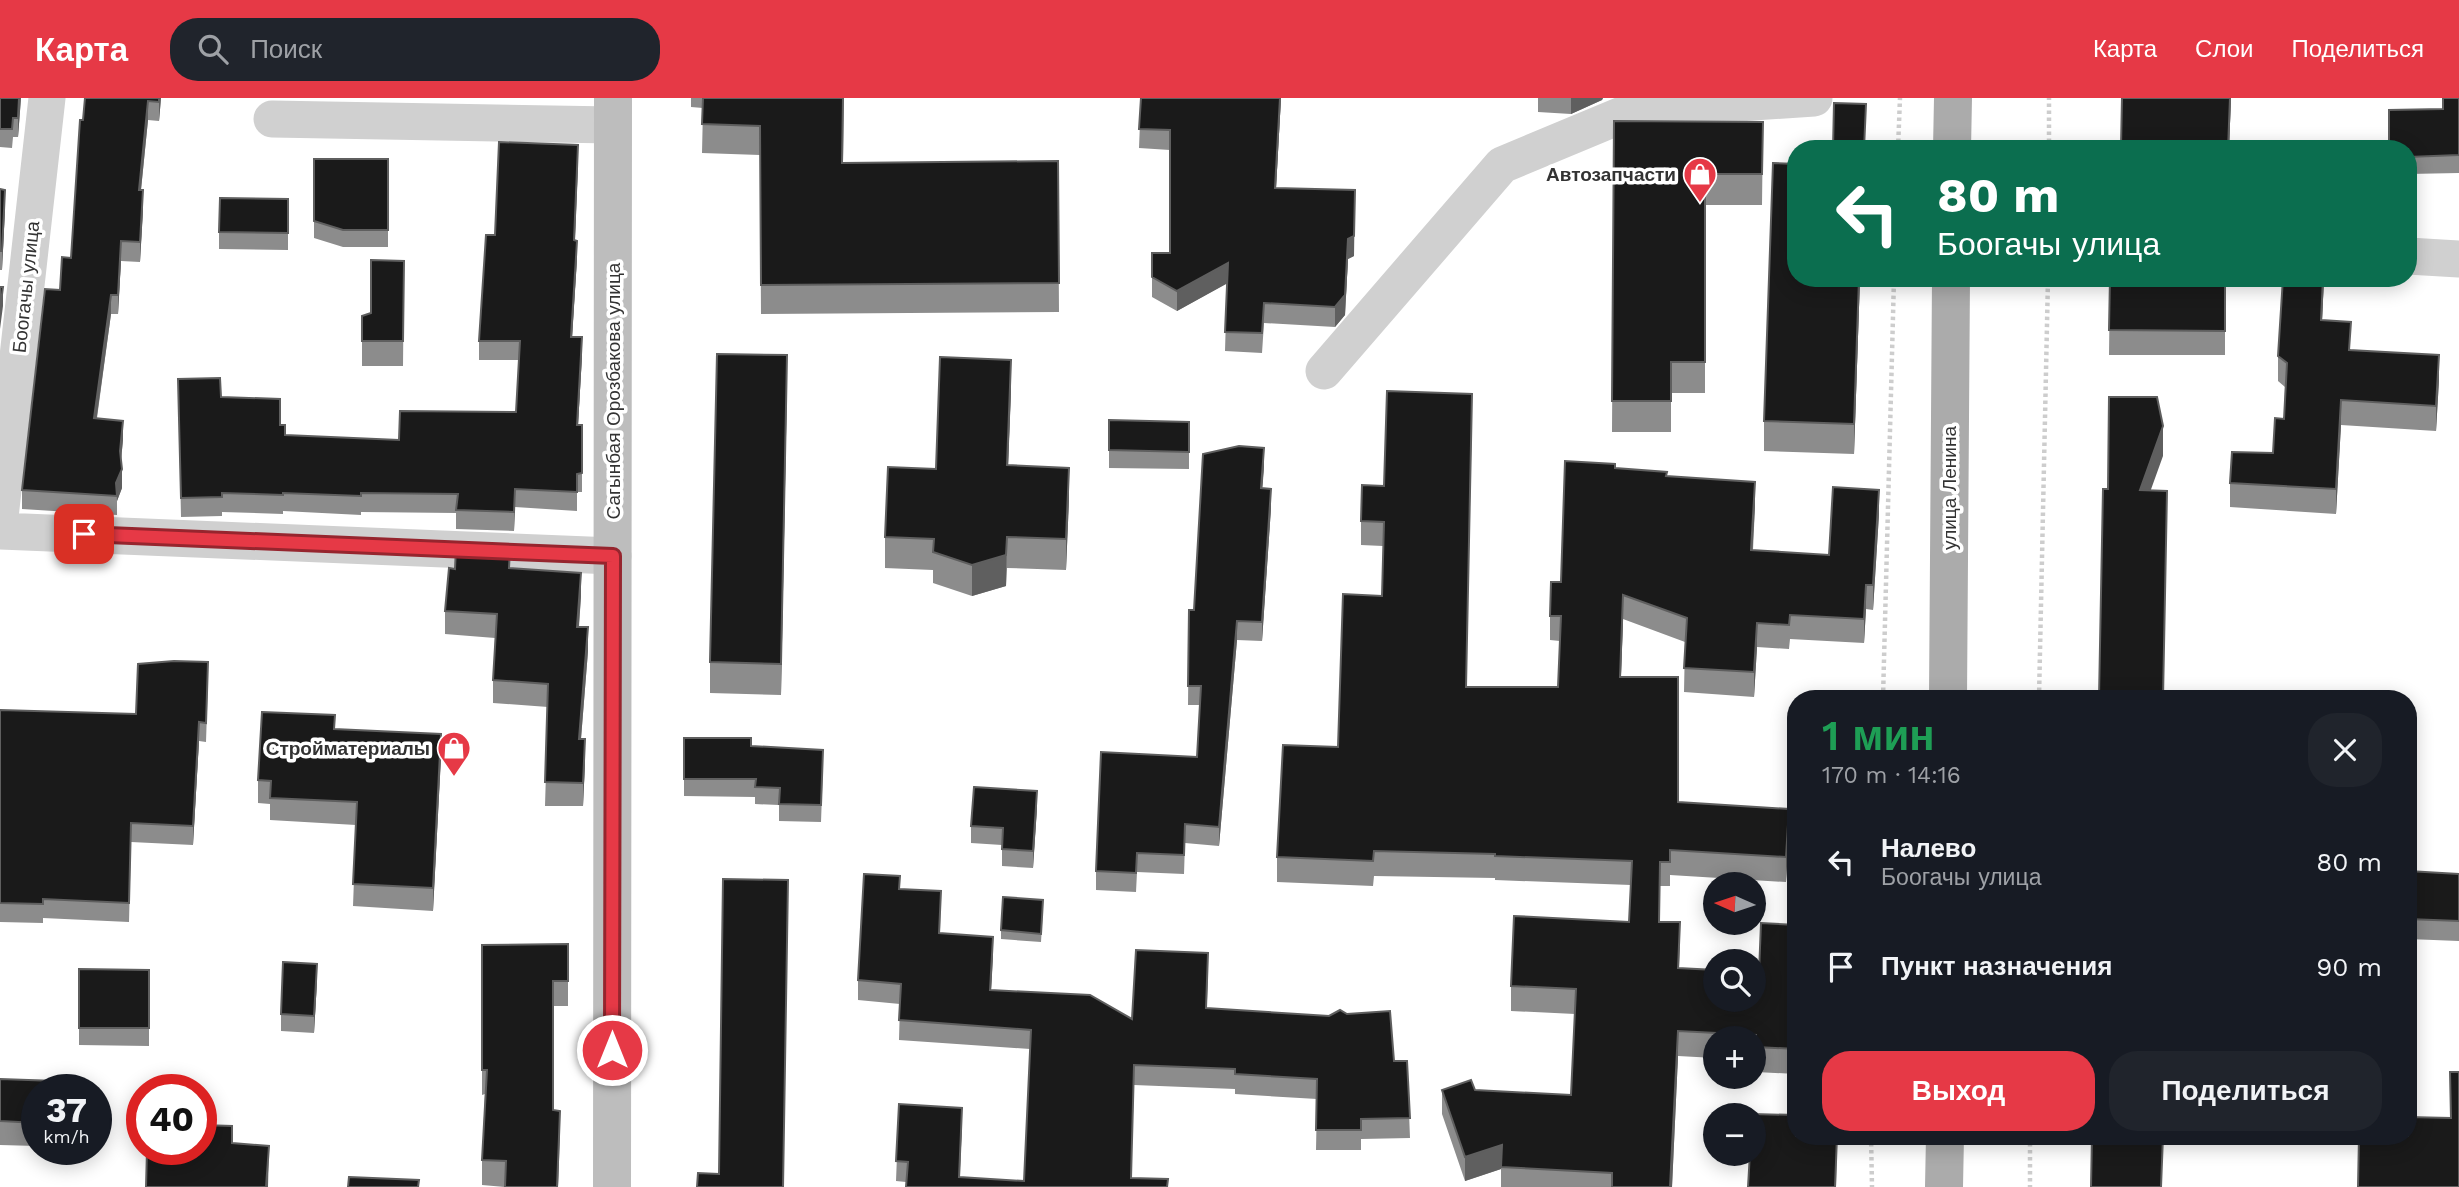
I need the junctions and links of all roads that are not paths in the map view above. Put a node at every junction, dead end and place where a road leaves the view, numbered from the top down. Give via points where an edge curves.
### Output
1 (47, 98) edge
2 (1814, 98) edge
3 (1953, 98) edge
4 (613, 111) edge
5 (272, 119) dead end
6 (1952, 140) edge
7 (2417, 257) edge
8 (2459, 259) edge
9 (1951, 287) edge
10 (1324, 371) dead end
11 (0, 517) edge
12 (0, 531) edge
13 (613, 556) junction
14 (1948, 690) edge
15 (1945, 1145) edge
16 (612, 1187) edge
17 (1944, 1187) edge

1 - 11 street, Боогачы улица
2 - 10 street via 1634,110 1502,166
3 - 6 main road
4 - 5 street
4 - 13 street, Сагынбая Орозбакова улица
7 - 8 street
9 - 14 main road, улица Ленина
12 - 13 street
13 - 16 street, Сагынбая Орозбакова улица
15 - 17 main road

